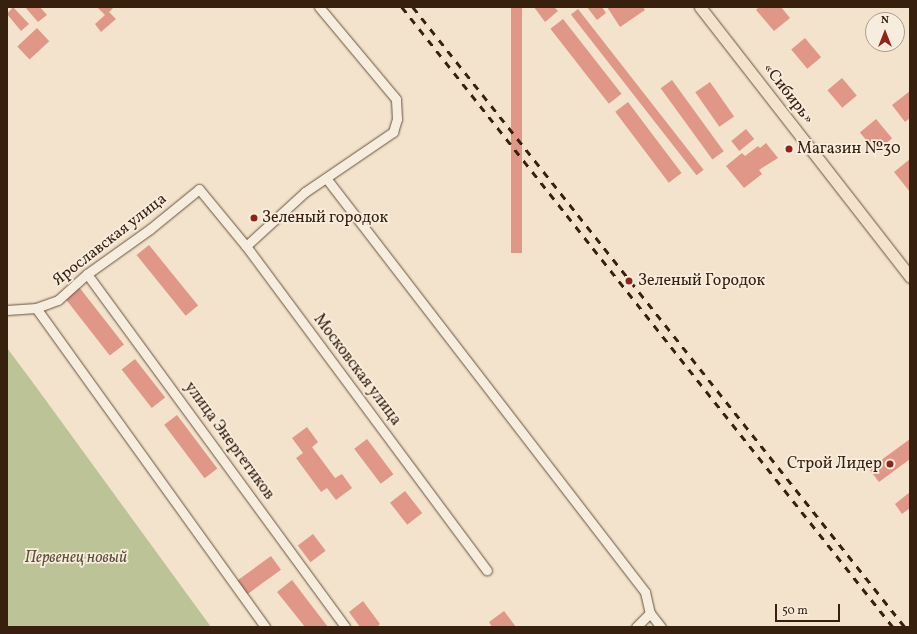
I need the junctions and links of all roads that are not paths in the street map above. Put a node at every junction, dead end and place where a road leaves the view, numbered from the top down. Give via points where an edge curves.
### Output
1 (319, 7) edge
2 (700, 7) edge
3 (326, 178) junction
4 (199, 189) joint
5 (246, 246) junction
6 (87, 274) junction
7 (910, 277) edge
8 (36, 308) junction
9 (7, 310) edge
10 (487, 570) dead end
11 (650, 613) junction
12 (640, 624) edge
13 (264, 627) edge
14 (345, 627) edge
15 (661, 627) edge

1 - 3 street via 396,99 398,110 393,132
2 - 7 main road, «Сибирь»
3 - 5 street via 305,192
3 - 11 street via 645,592
4 - 5 street, Московская улица
4 - 6 street, Ярославская улица via 150,229
5 - 10 street, Московская улица
6 - 8 street, Ярославская улица via 58,300
6 - 14 street, улица Энергетиков
8 - 9 street, Ярославская улица
8 - 13 street
11 - 12 street
11 - 15 street

